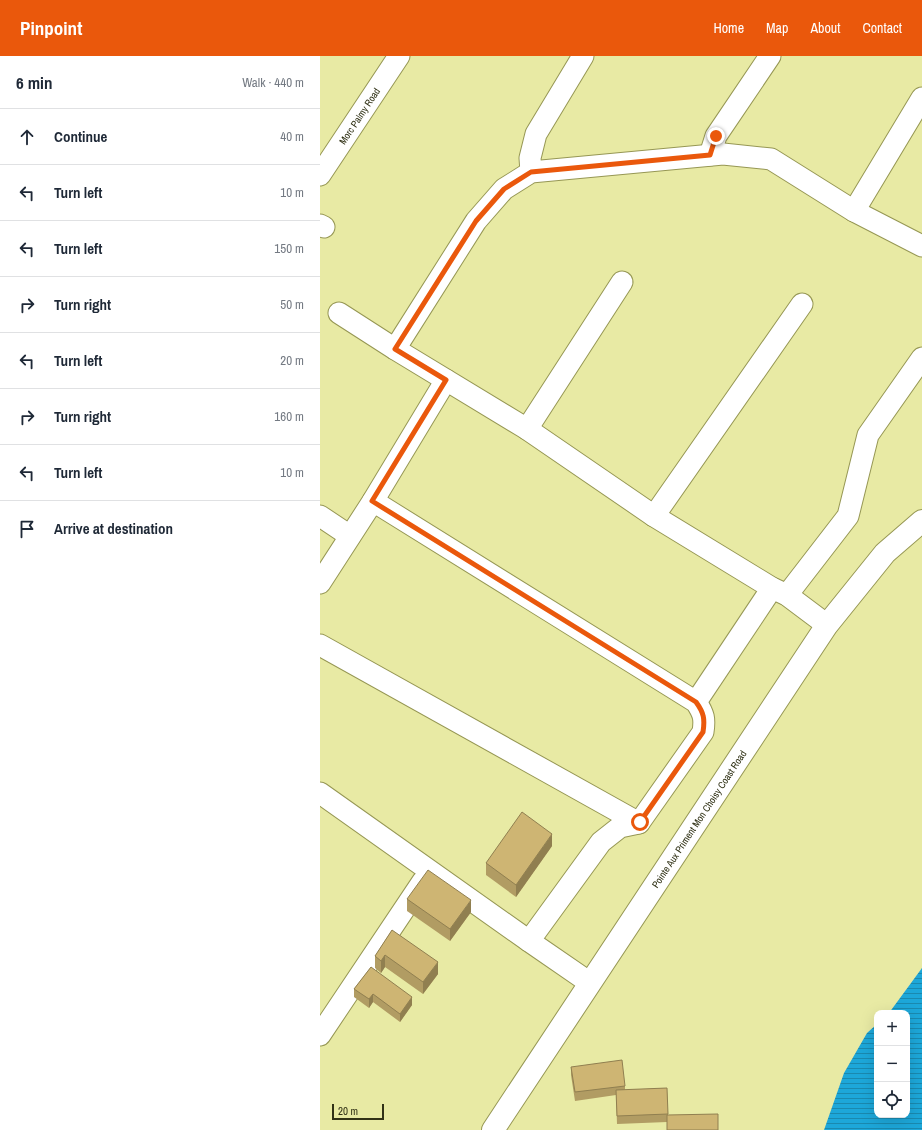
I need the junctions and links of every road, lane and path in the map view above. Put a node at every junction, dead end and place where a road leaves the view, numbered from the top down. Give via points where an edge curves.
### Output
1 (399, 56) edge
2 (583, 56) edge
3 (770, 56) edge
4 (922, 98) edge
5 (710, 155) junction
6 (531, 172) junction
7 (320, 176) edge
8 (854, 211) junction
9 (922, 246) edge
10 (622, 282) dead end
11 (802, 304) dead end
12 (339, 313) dead end
13 (395, 349) junction
14 (922, 358) edge
15 (446, 380) junction
16 (527, 429) junction
17 (372, 501) junction
18 (320, 516) edge
19 (654, 516) junction
20 (922, 521) edge
21 (350, 536) junction
22 (320, 583) edge
23 (780, 592) junction
24 (827, 626) junction
25 (320, 645) edge
26 (696, 702) junction
27 (320, 793) edge
28 (640, 822) junction
29 (430, 871) junction
30 (529, 941) junction
31 (590, 983) junction
32 (320, 1035) edge
33 (493, 1130) edge

1 - 7 street, Morc Palmy Road
2 - 6 street via 536,134 530,158
3 - 5 street via 716,136
4 - 8 street
5 - 6 street
5 - 8 street via 771,159
6 - 13 street via 504,189 476,221
8 - 9 street
10 - 16 street
11 - 19 street
12 - 13 street
13 - 15 street
14 - 23 street via 868,435 848,516
15 - 16 street
15 - 17 street
16 - 19 street
17 - 21 street
17 - 26 street
18 - 21 street
19 - 23 street
20 - 24 main road, Pointe Aux Priment Mon Choisy Coast Road via 885,553
21 - 22 street
23 - 24 street
23 - 26 street
24 - 31 main road, Pointe Aux Priment Mon Choisy Coast Road
25 - 28 street
26 - 28 street via 704,721 703,732
27 - 29 street
28 - 30 street via 620,827 602,842
29 - 30 street
29 - 32 street
30 - 31 street
31 - 33 main road, Pointe Aux Priment Mon Choisy Coast Road

